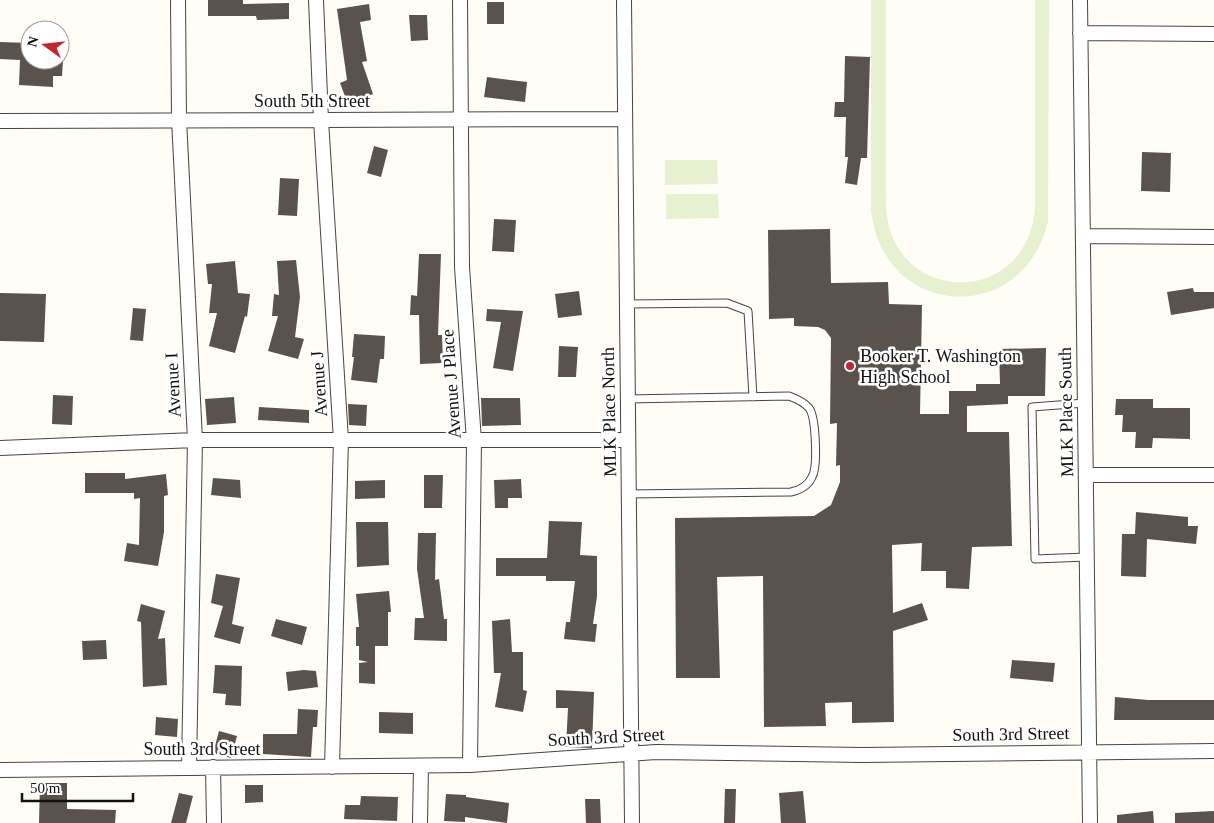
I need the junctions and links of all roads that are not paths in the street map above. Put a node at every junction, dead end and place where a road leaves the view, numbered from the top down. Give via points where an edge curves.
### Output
1 (178, 0) edge
2 (316, 0) edge
3 (460, 0) edge
4 (624, 0) edge
5 (1080, 0) edge
6 (1080, 33) junction
7 (1214, 34) edge
8 (179, 119) junction
9 (624, 119) junction
10 (321, 120) junction
11 (0, 121) edge
12 (462, 121) junction
13 (1083, 236) junction
14 (1214, 236) edge
15 (626, 304) junction
16 (753, 397) junction
17 (627, 398) junction
18 (1085, 404) junction
19 (195, 440) junction
20 (341, 440) junction
21 (628, 440) junction
22 (474, 441) junction
23 (0, 448) edge
24 (1086, 474) junction
25 (1214, 475) edge
26 (628, 494) junction
27 (1087, 557) junction
28 (1089, 751) junction
29 (1214, 751) edge
30 (631, 755) junction
31 (470, 765) junction
32 (421, 766) junction
33 (332, 767) junction
34 (189, 768) junction
35 (213, 768) junction
36 (0, 770) edge
37 (214, 823) edge
38 (420, 823) edge
39 (632, 823) edge
40 (1090, 823) edge

1 - 8 street, Avenue I
2 - 10 street, Avenue J
3 - 12 street, Avenue J Place
4 - 9 street, MLK Place North
5 - 6 street, MLK Place South
6 - 7 street
6 - 13 street, MLK Place South
8 - 10 street, South 5th Street
8 - 11 street, South 5th Street
8 - 19 street, Avenue I
9 - 12 street, South 5th Street
9 - 15 street, MLK Place North
10 - 12 street, South 5th Street
10 - 20 street, Avenue J
12 - 22 street, Avenue J Place via 462,267
13 - 14 street
13 - 18 street, MLK Place South
15 - 16 lane via 727,303 748,311
15 - 17 street, MLK Place North
16 - 17 lane
16 - 26 lane via 789,396 802,401 810,409 814,419 815,467 806,485 791,492
17 - 21 street, MLK Place North
18 - 24 street, MLK Place South
18 - 27 lane via 1032,407 1035,558
19 - 20 street
19 - 23 street
19 - 34 street, Avenue I
20 - 22 street
20 - 33 street, Avenue J
21 - 22 street
21 - 26 street, MLK Place North
22 - 31 street, Avenue J Place
24 - 25 street
24 - 27 street, MLK Place South
26 - 30 street, MLK Place North
27 - 28 street, MLK Place South
28 - 29 street, South 3rd Street
28 - 30 street, South 3rd Street via 862,755 656,752
28 - 40 street, MLK Place South
30 - 31 street, South 3rd Street
30 - 39 street, MLK Place North
31 - 32 street, South 3rd Street
32 - 33 street, South 3rd Street
32 - 38 street
33 - 35 street, South 3rd Street
34 - 35 street, South 3rd Street
34 - 36 street, South 3rd Street
35 - 37 street

